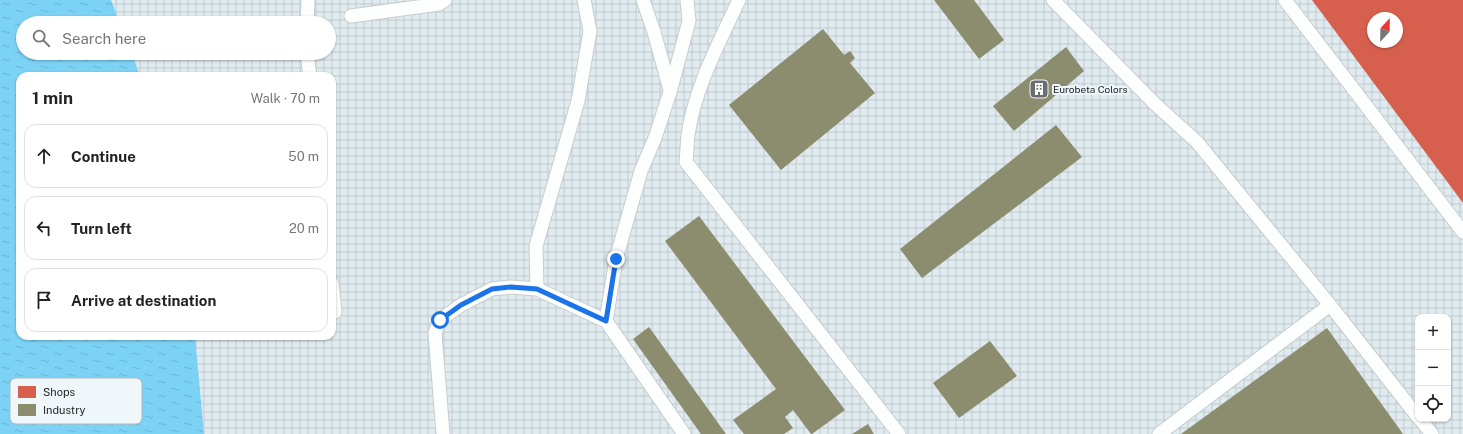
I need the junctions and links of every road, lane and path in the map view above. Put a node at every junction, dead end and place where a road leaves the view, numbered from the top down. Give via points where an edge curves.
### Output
1 (308, 0) edge
2 (445, 0) edge
3 (584, 0) edge
4 (643, 0) edge
5 (687, 0) edge
6 (739, 0) edge
7 (1053, 0) edge
8 (1285, 0) edge
9 (307, 16) edge
10 (351, 16) dead end
11 (308, 60) edge
12 (309, 72) edge
13 (670, 92) junction
14 (1463, 232) edge
15 (537, 289) junction
16 (1330, 305) junction
17 (606, 321) junction
18 (1415, 413) edge
19 (1422, 422) edge
20 (443, 434) edge
21 (684, 434) edge
22 (899, 434) edge
23 (1160, 434) edge
24 (1432, 434) edge

1 - 9 lane
2 - 10 lane via 439,4
3 - 15 lane via 590,31 578,101 536,246
4 - 13 lane
5 - 13 lane via 689,21
6 - 22 lane via 698,96 688,134 686,162
7 - 16 lane via 1197,142
8 - 14 lane
11 - 12 lane
13 - 17 lane via 641,171 618,252
15 - 17 lane
15 - 20 lane via 492,289 461,305 440,320 435,333
16 - 18 lane
16 - 23 lane
17 - 21 lane
19 - 24 lane

